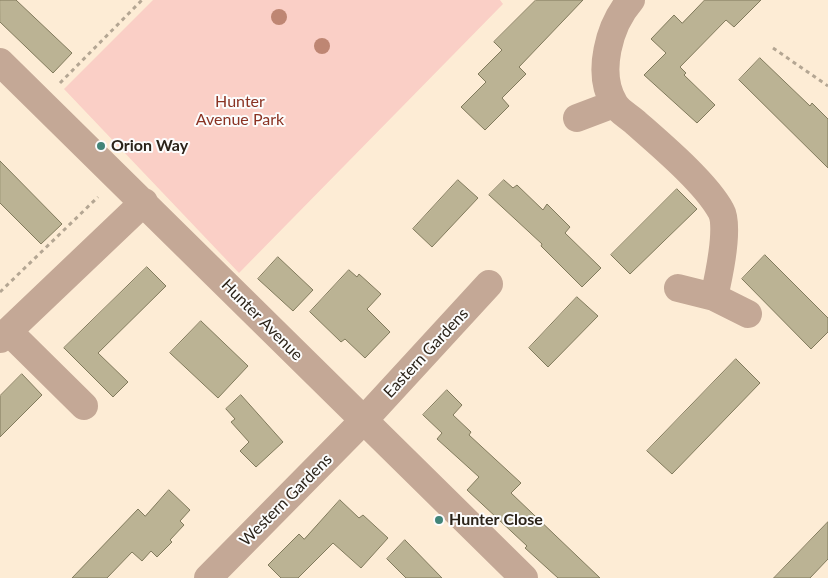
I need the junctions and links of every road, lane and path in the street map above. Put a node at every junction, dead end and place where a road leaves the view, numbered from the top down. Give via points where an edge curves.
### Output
1 (142, 0) edge
2 (631, 0) edge
3 (773, 48) dead end
4 (0, 62) edge
5 (828, 86) edge
6 (40, 102) junction
7 (614, 104) junction
8 (577, 118) dead end
9 (136, 210) junction
10 (489, 284) dead end
11 (678, 288) dead end
12 (0, 292) edge
13 (714, 297) junction
14 (748, 314) dead end
15 (4, 335) edge
16 (84, 406) dead end
17 (363, 421) junction
18 (208, 578) edge
19 (524, 578) edge

1 - 6 path
2 - 7 street via 621,11 607,50 606,79
3 - 5 path
4 - 6 street, Hunter Avenue
6 - 9 street, Hunter Avenue
7 - 8 street
7 - 13 street via 695,178 722,212 723,253
9 - 12 path via 103,193
9 - 15 street
9 - 17 street, Hunter Avenue
10 - 17 street, Eastern Gardens
11 - 13 street
13 - 14 street
15 - 16 street
17 - 18 street, Western Gardens
17 - 19 street, Hunter Avenue

